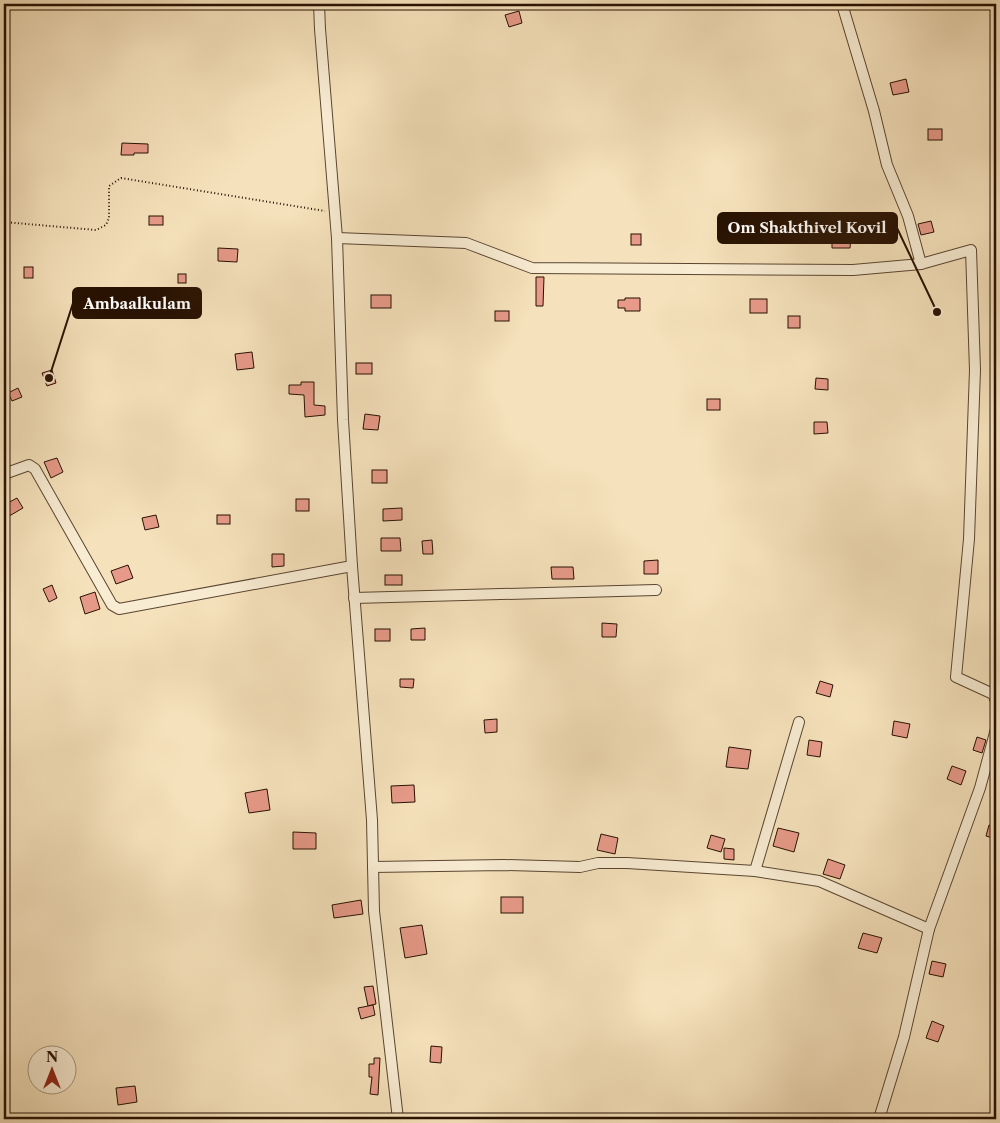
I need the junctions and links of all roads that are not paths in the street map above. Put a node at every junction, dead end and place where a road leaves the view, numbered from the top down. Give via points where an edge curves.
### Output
1 (319, 4) edge
2 (842, 4) edge
3 (337, 238) junction
4 (921, 264) junction
5 (4, 474) edge
6 (352, 566) junction
7 (656, 590) dead end
8 (354, 598) junction
9 (996, 701) edge
10 (799, 722) dead end
11 (996, 729) edge
12 (373, 867) junction
13 (755, 870) junction
14 (929, 929) junction
15 (398, 1119) edge
16 (879, 1119) edge

1 - 3 street
2 - 4 street via 887,165 908,216
3 - 4 street via 466,243 532,268 853,270
3 - 6 street
4 - 9 street via 971,250 975,370 969,539 956,677 993,694
5 - 6 street via 29,465 35,469 112,605 120,609
6 - 8 street
7 - 8 street
8 - 12 street
10 - 13 street
11 - 14 street via 980,788
12 - 13 street via 580,867 627,863
12 - 15 street via 374,911
13 - 14 street via 818,881
14 - 16 street via 904,1037

